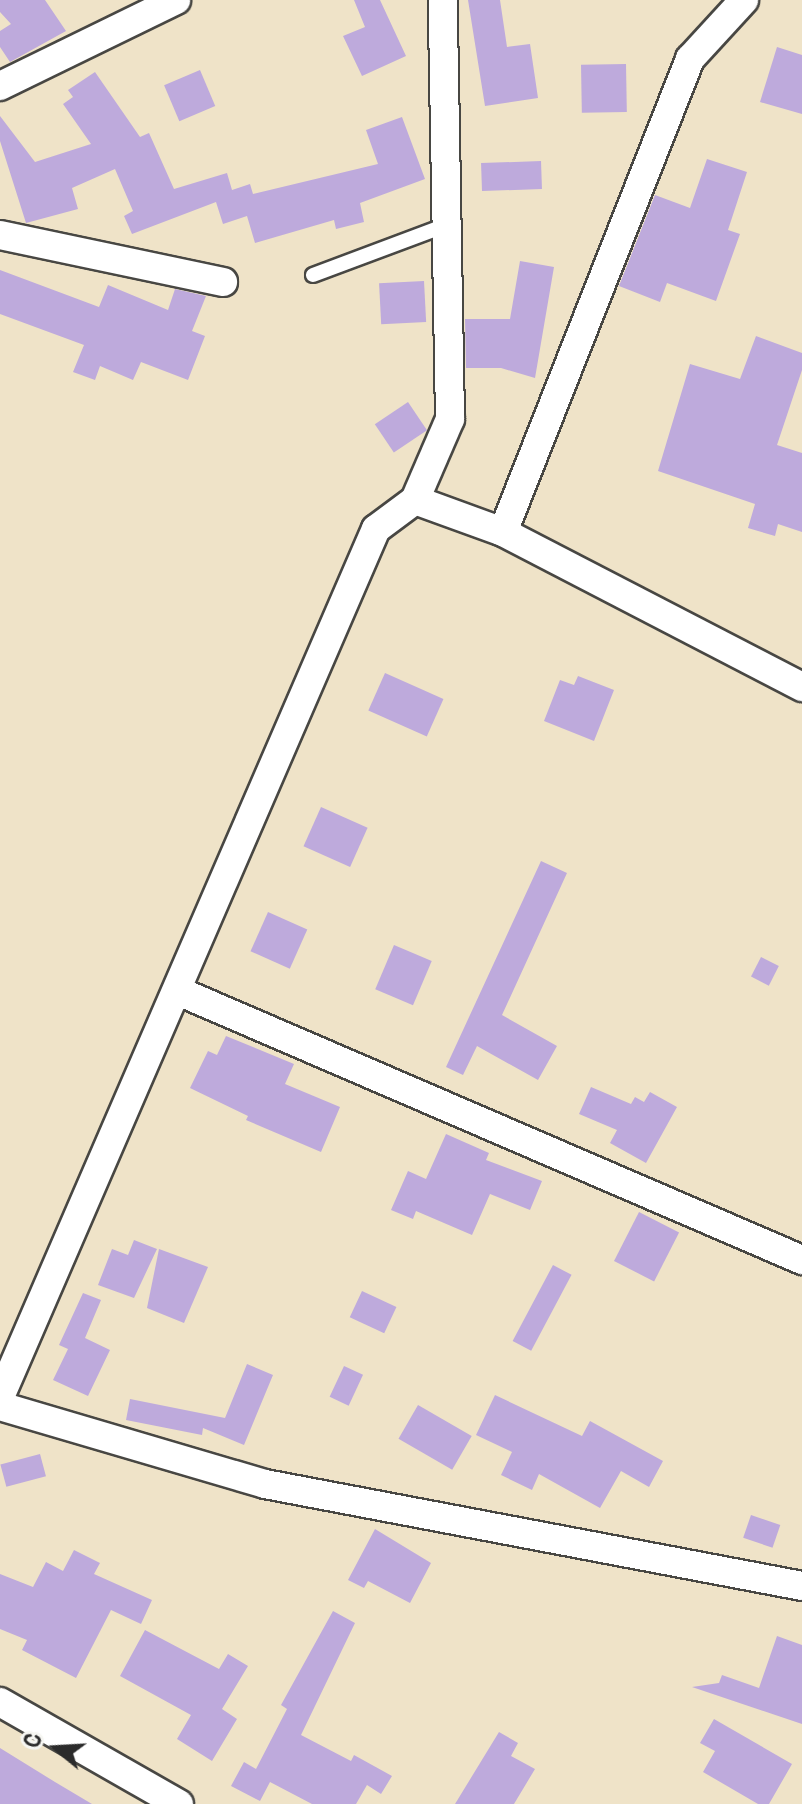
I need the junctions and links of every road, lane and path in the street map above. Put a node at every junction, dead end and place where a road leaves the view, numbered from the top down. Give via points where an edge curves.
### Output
1 (176, 0) edge
2 (443, 0) edge
3 (744, 0) edge
4 (0, 86) edge
5 (447, 225) junction
6 (0, 235) edge
7 (313, 275) dead end
8 (223, 282) dead end
9 (415, 500) junction
10 (503, 532) junction
11 (802, 687) edge
12 (178, 991) junction
13 (802, 1260) edge
14 (0, 1397) edge
15 (0, 1406) edge
16 (802, 1586) edge
17 (0, 1702) edge
18 (179, 1804) edge

1 - 4 street
2 - 5 street
3 - 10 street via 690,59
5 - 7 lane
5 - 9 street via 450,419
6 - 8 street
9 - 10 street
9 - 12 street via 376,529
10 - 11 street
12 - 13 street
12 - 14 street
15 - 16 street via 265,1484
17 - 18 street

